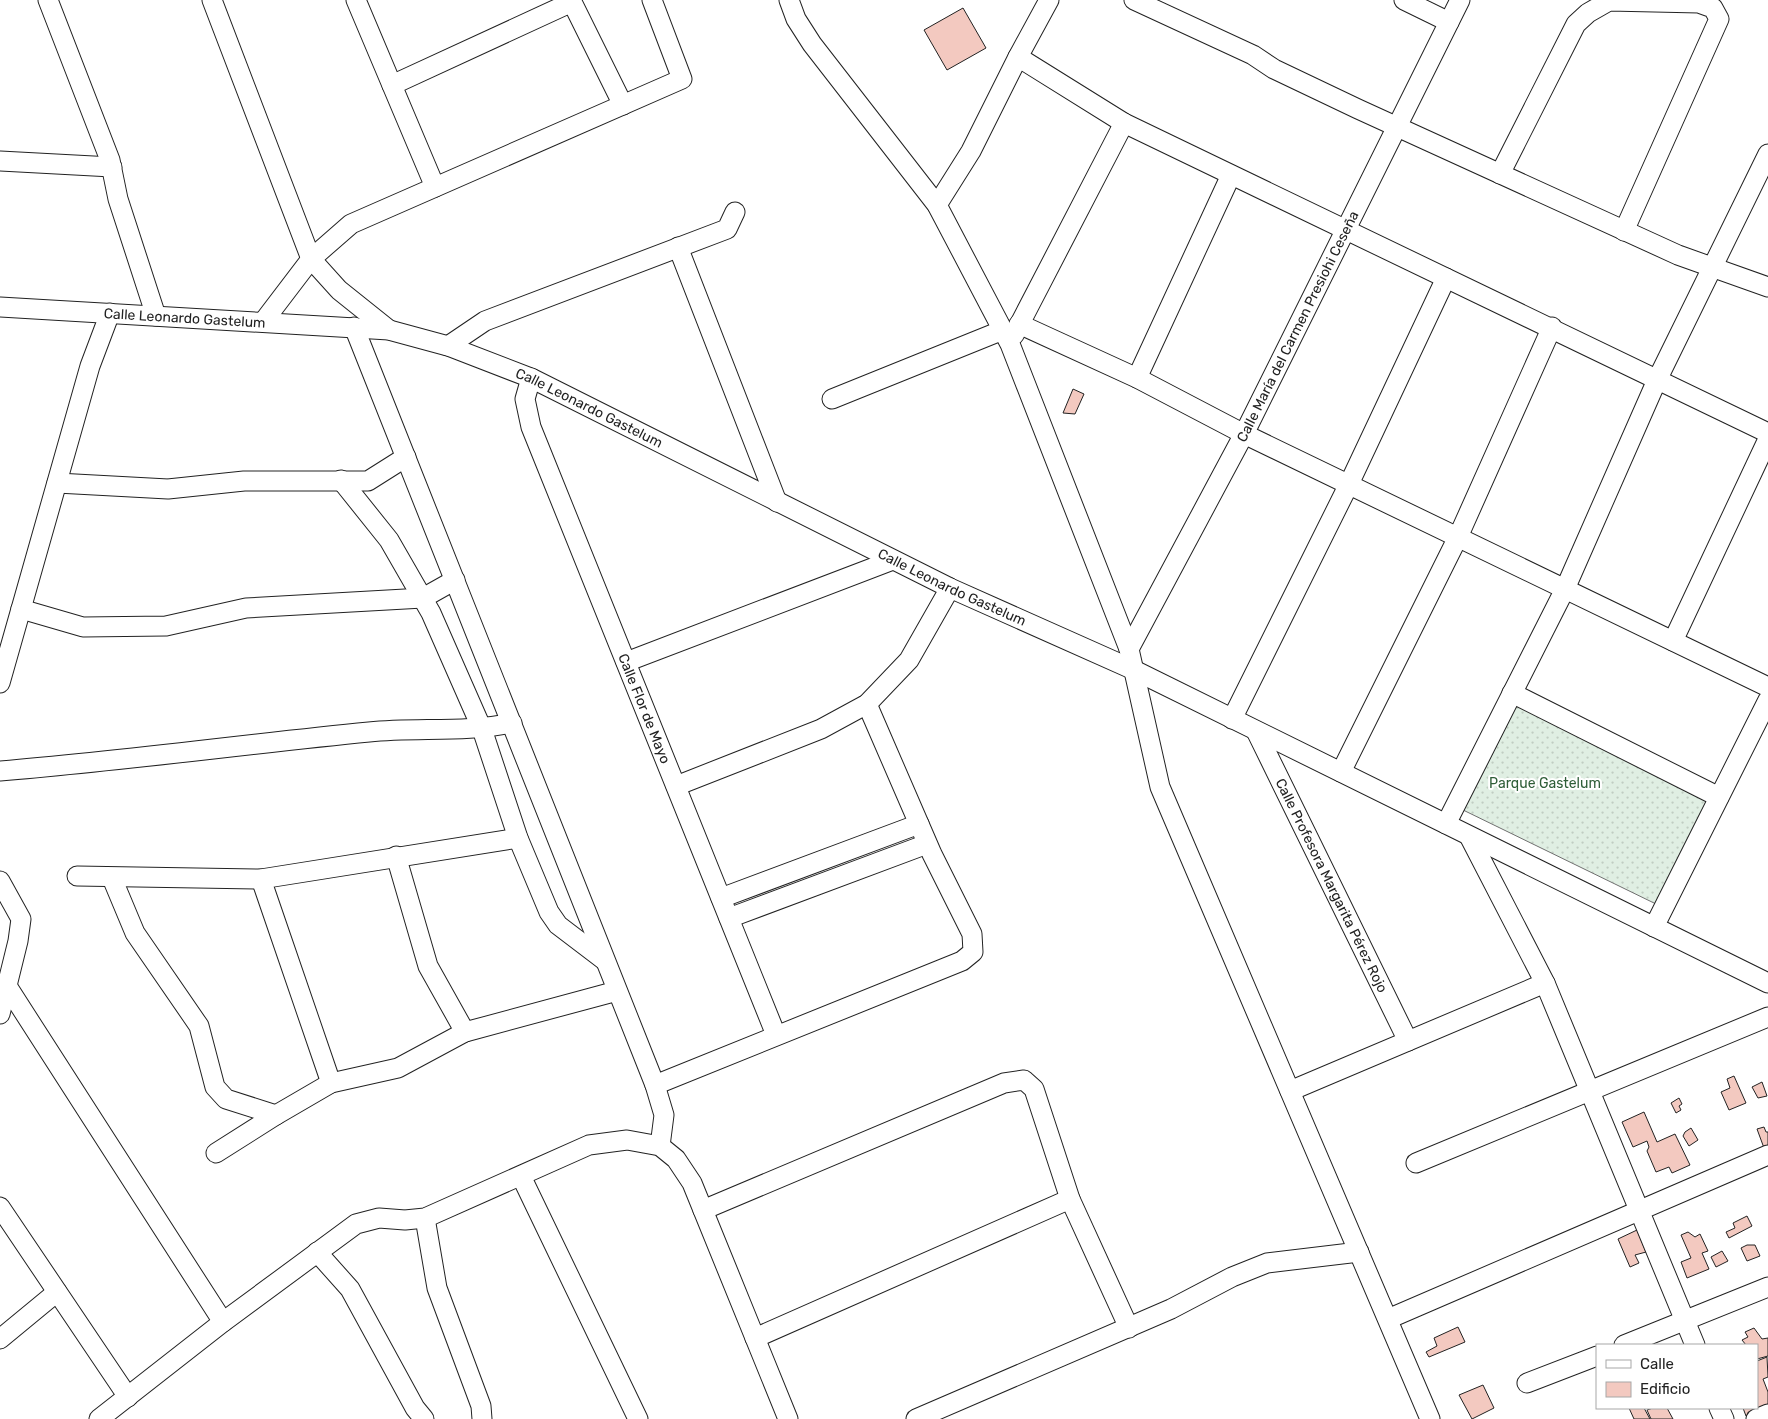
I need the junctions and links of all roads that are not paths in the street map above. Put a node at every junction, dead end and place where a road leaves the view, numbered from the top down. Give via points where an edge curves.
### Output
1 (48, 0) edge
2 (212, 0) edge
3 (356, 0) edge
4 (652, 0) edge
5 (789, 0) edge
6 (1049, 0) edge
7 (1134, 0) edge
8 (1404, 0) edge
9 (1460, 0) edge
10 (1449, 22) junction
11 (1018, 57) junction
12 (392, 85) junction
13 (623, 105) junction
14 (1124, 124) junction
15 (1398, 128) junction
16 (1768, 154) edge
17 (0, 161) edge
18 (112, 167) junction
19 (1500, 174) junction
20 (1231, 175) junction
21 (435, 187) junction
22 (936, 205) junction
23 (735, 212) dead end
24 (1347, 230) junction
25 (1624, 231) junction
26 (678, 247) junction
27 (311, 259) junction
28 (1712, 268) junction
29 (1446, 278) junction
30 (1768, 287) edge
31 (0, 307) edge
32 (110, 313) junction
33 (156, 316) junction
34 (263, 322) junction
35 (354, 327) junction
36 (1552, 327) junction
37 (389, 330) junction
38 (1011, 332) junction
39 (448, 346) junction
40 (531, 378) junction
41 (1137, 378) junction
42 (1657, 380) junction
43 (832, 399) dead end
44 (1768, 433) edge
45 (1244, 434) junction
46 (1768, 439) edge
47 (406, 457) junction
48 (341, 480) junction
49 (57, 483) junction
50 (1349, 484) junction
51 (777, 502) junction
52 (1458, 537) junction
53 (893, 560) junction
54 (455, 580) junction
55 (950, 588) junction
56 (1565, 589) junction
57 (423, 598) junction
58 (21, 609) junction
59 (1673, 641) junction
60 (1129, 650) junction
61 (626, 662) junction
62 (1134, 670) junction
63 (0, 683) edge
64 (1768, 687) edge
65 (1512, 693) junction
66 (1768, 700) edge
67 (867, 704) junction
68 (1232, 718) junction
69 (512, 723) junction
70 (482, 729) junction
71 (1256, 731) junction
72 (0, 770) edge
73 (1341, 772) junction
74 (676, 786) junction
75 (1719, 797) junction
76 (919, 824) junction
77 (1446, 824) junction
78 (1469, 836) junction
79 (518, 838) junction
80 (928, 844) junction
81 (396, 856) junction
82 (77, 876) dead end
83 (112, 878) junction
84 (261, 879) junction
85 (0, 882) edge
86 (721, 898) junction
87 (729, 918) junction
88 (1654, 927) junction
89 (606, 962) junction
90 (1544, 983) junction
91 (1768, 983) edge
92 (8, 986) junction
93 (617, 991) junction
94 (0, 1014) edge
95 (1768, 1017) edge
96 (465, 1032) junction
97 (776, 1036) junction
98 (1408, 1041) junction
99 (331, 1083) junction
100 (654, 1084) junction
101 (1290, 1090) junction
102 (1590, 1091) junction
103 (276, 1115) junction
104 (660, 1146) junction
105 (216, 1153) dead end
106 (1768, 1154) edge
107 (1416, 1164) dead end
108 (521, 1176) junction
109 (1070, 1198) junction
110 (0, 1207) edge
111 (703, 1210) junction
112 (1641, 1210) junction
113 (425, 1218) junction
114 (317, 1252) junction
115 (1359, 1252) junction
116 (1768, 1287) edge
117 (57, 1292) junction
118 (1388, 1320) junction
119 (1686, 1321) junction
120 (223, 1322) junction
121 (1129, 1328) junction
122 (755, 1338) junction
123 (0, 1339) edge
124 (1627, 1344) edge
125 (1695, 1344) edge
126 (1596, 1356) edge
127 (1527, 1383) dead end
128 (128, 1397) junction
129 (1768, 1414) edge
130 (99, 1419) edge
131 (424, 1419) edge
132 (482, 1419) edge
133 (638, 1419) edge
134 (788, 1419) edge
135 (916, 1419) edge
136 (1430, 1419) edge
137 (1756, 1419) edge

1 - 18 street
2 - 27 street
3 - 12 street
4 - 13 street via 682,79
5 - 22 street via 796,19 812,44
6 - 11 street
7 - 15 street via 1254,55 1274,68
8 - 10 street
9 - 10 street, Calle María del Carmen Presiohi Ceseña
10 - 15 street, Calle María del Carmen Presiohi Ceseña
11 - 14 street
11 - 22 street via 970,151
12 - 13 street via 572,2
12 - 21 street
13 - 21 street
14 - 20 street
14 - 38 street
15 - 19 street
15 - 24 street, Calle María del Carmen Presiohi Ceseña
16 - 28 street
17 - 18 street
18 - 33 street via 118,200
19 - 25 street
19 - 25 street via 1576,24 1588,13 1609,1 1699,2 1713,8 1719,19
20 - 24 street
20 - 41 street
21 - 27 street via 351,224
22 - 38 street
23 - 26 street via 727,229
24 - 29 street
24 - 45 street, Calle María del Carmen Presiohi Ceseña
25 - 28 street
26 - 39 street via 485,321
26 - 51 street
27 - 34 street
27 - 37 street via 339,290
28 - 30 street
28 - 42 street
29 - 36 street
29 - 50 street
31 - 32 street, Calle Leonardo Gastelum
32 - 33 street, Calle Leonardo Gastelum
32 - 49 street via 90,366
33 - 34 street, Calle Leonardo Gastelum
34 - 35 street, Calle Leonardo Gastelum
35 - 37 street, Calle Leonardo Gastelum
35 - 47 street
36 - 42 street
36 - 52 street
37 - 39 street, Calle Leonardo Gastelum
38 - 41 street
38 - 43 street
38 - 60 street
39 - 40 street, Calle Leonardo Gastelum
40 - 51 street, Calle Leonardo Gastelum
40 - 61 street, Calle Flor de Mayo via 525,399 531,427
41 - 45 street
42 - 44 street
42 - 56 street
45 - 50 street
45 - 60 street, Calle María del Carmen Presiohi Ceseña
46 - 59 street
47 - 48 street via 368,481
47 - 54 street
48 - 49 street via 244,482 168,489
48 - 57 street via 388,540
49 - 58 street
50 - 52 street
50 - 68 street
51 - 53 street, Calle Leonardo Gastelum
52 - 56 street
52 - 73 street
53 - 55 street, Calle Leonardo Gastelum
53 - 61 street
54 - 57 street
54 - 69 street
55 - 62 street, Calle Leonardo Gastelum
55 - 67 street via 909,660
56 - 59 street
56 - 65 street
57 - 58 street via 246,608 166,626 83,627
57 - 70 street
58 - 63 street
59 - 64 street
60 - 62 street
61 - 74 street, Calle Flor de Mayo
62 - 68 street, Calle Leonardo Gastelum
62 - 101 street via 1160,787
65 - 75 street
65 - 77 street
66 - 75 street
67 - 74 street via 821,729
67 - 76 street
68 - 71 street, Calle Leonardo Gastelum
69 - 70 street
69 - 89 street
70 - 72 street via 372,731 91,763
70 - 79 street
71 - 73 street, Calle Leonardo Gastelum
71 - 98 street, Calle Profesora Margarita Pérez Rojo
73 - 77 street, Calle Leonardo Gastelum
74 - 86 street, Calle Flor de Mayo
75 - 88 street
76 - 80 street
76 - 86 street
77 - 78 street, Calle Leonardo Gastelum
78 - 88 street, Calle Leonardo Gastelum
78 - 90 street
79 - 81 street
79 - 89 street via 549,912 558,925
80 - 87 street
80 - 97 street via 972,934 972,952 962,961
81 - 84 street
81 - 96 street via 428,966
82 - 83 street
83 - 84 street
83 - 103 street via 135,933 199,1026 215,1087 226,1099
84 - 99 street
85 - 92 street via 21,919
86 - 87 street, Calle Flor de Mayo
87 - 97 street, Calle Flor de Mayo
88 - 91 street, Calle Leonardo Gastelum
89 - 93 street
90 - 98 street
90 - 102 street
92 - 94 street
92 - 120 street
93 - 96 street
93 - 100 street
95 - 102 street
96 - 99 street via 398,1068
97 - 100 street
98 - 101 street
99 - 103 street
100 - 104 street via 664,1116
101 - 115 street
102 - 107 street
102 - 112 street
103 - 105 street
104 - 108 street via 627,1140 589,1145
104 - 111 street via 676,1158 692,1183
106 - 112 street
108 - 113 street
108 - 133 street
109 - 111 street via 1034,1089 1024,1080 1004,1083
109 - 121 street
109 - 122 street
110 - 117 street
111 - 122 street
112 - 118 street
112 - 119 street
113 - 114 street via 379,1218 356,1224
113 - 132 street via 436,1288 481,1406
114 - 120 street
114 - 131 street via 350,1289
115 - 118 street
115 - 121 street via 1267,1262
116 - 119 street
117 - 123 street
117 - 128 street
118 - 136 street
119 - 124 street
119 - 125 street
120 - 128 street
121 - 135 street
122 - 134 street
126 - 127 street
128 - 130 street
129 - 137 street

